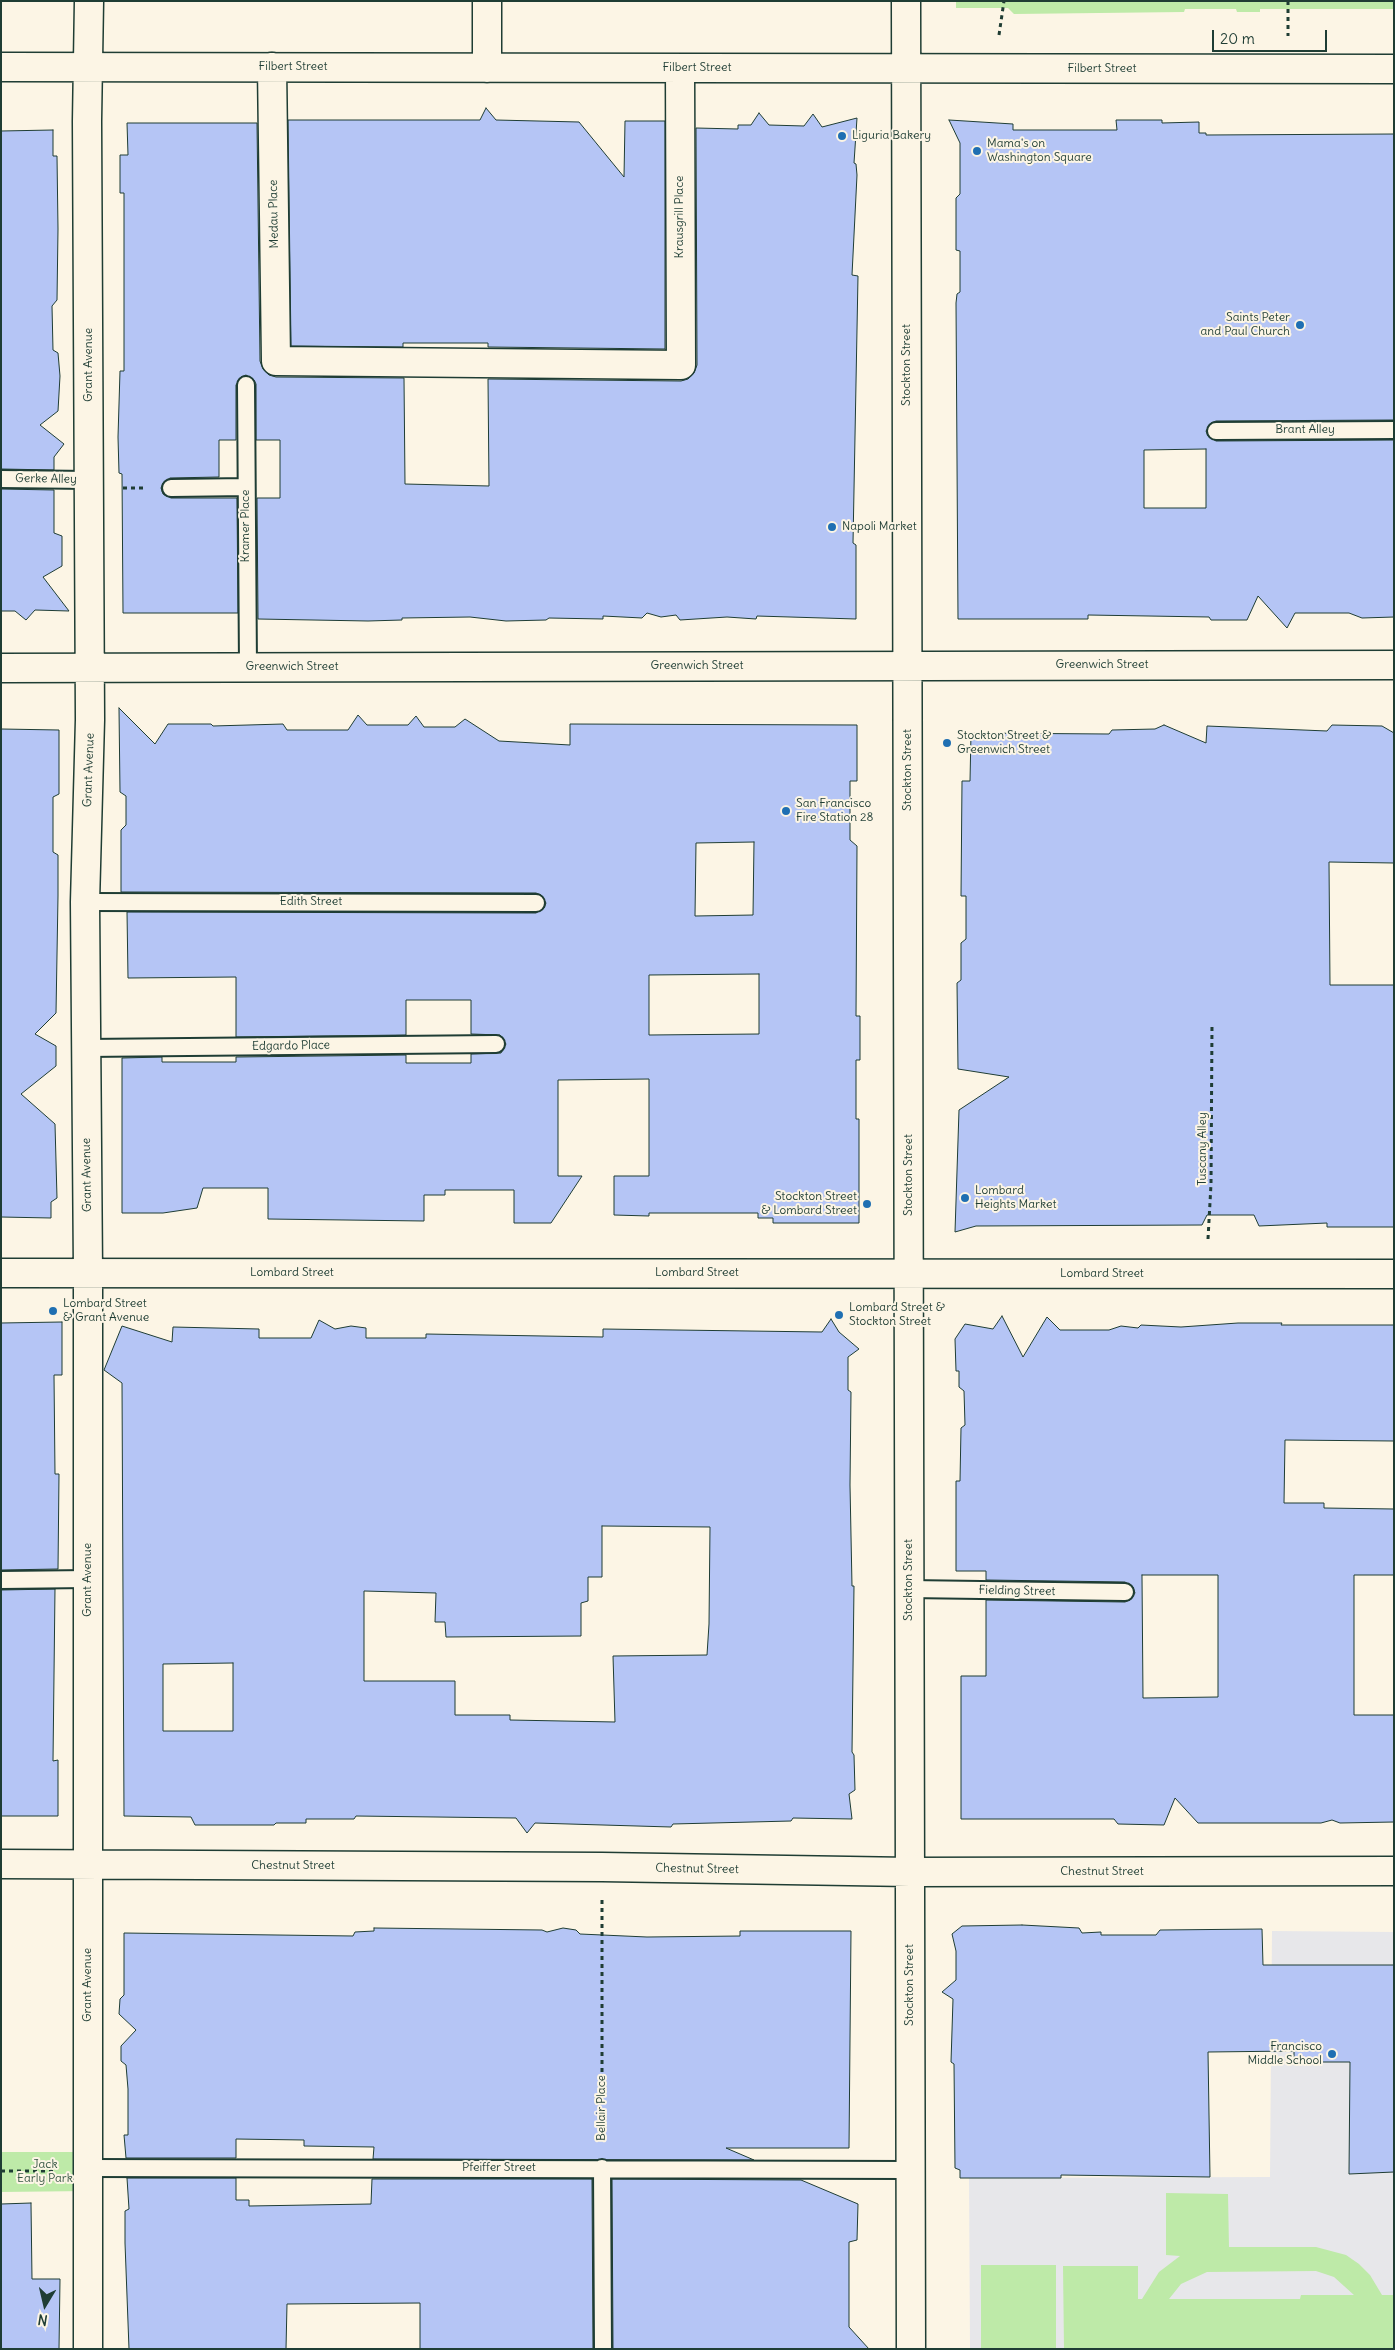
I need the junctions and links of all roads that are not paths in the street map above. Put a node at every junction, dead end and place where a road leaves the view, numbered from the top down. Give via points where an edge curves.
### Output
1 (89, 1) edge
2 (487, 1) edge
3 (906, 1) edge
4 (1, 67) edge
5 (89, 67) junction
6 (272, 67) junction
7 (487, 68) junction
8 (680, 68) junction
9 (907, 69) junction
10 (1394, 69) edge
11 (681, 365) joint
12 (246, 385) dead end
13 (1394, 430) edge
14 (1216, 431) dead end
15 (1, 479) edge
16 (90, 484) junction
17 (246, 487) junction
18 (171, 488) road end
19 (1394, 665) edge
20 (908, 666) junction
21 (248, 667) junction
22 (1, 668) edge
23 (90, 668) junction
24 (85, 902) junction
25 (536, 903) dead end
26 (496, 1044) dead end
27 (86, 1048) junction
28 (88, 1272) junction
29 (1, 1273) edge
30 (909, 1274) junction
31 (1394, 1274) edge
32 (88, 1578) junction
33 (1, 1580) edge
34 (909, 1590) junction
35 (1125, 1592) dead end
36 (1, 1864) edge
37 (88, 1865) junction
38 (1394, 1871) edge
39 (910, 1872) junction
40 (87, 2168) junction
41 (602, 2168) junction
42 (910, 2170) junction
43 (88, 2349) edge
44 (603, 2349) edge
45 (911, 2349) edge

1 - 5 street, Grant Avenue
2 - 7 street
3 - 9 street, Stockton Street
4 - 5 street, Filbert Street
5 - 6 street, Filbert Street
5 - 16 street, Grant Avenue
6 - 7 street, Filbert Street
6 - 11 street, Medau Place via 276,361
7 - 8 street, Filbert Street
8 - 9 street, Filbert Street
8 - 11 street, Krausgrill Place
9 - 10 street, Filbert Street
9 - 20 street, Stockton Street
12 - 17 lane, Kramer Place
13 - 14 lane, Brant Alley
15 - 16 lane, Gerke Alley
16 - 23 street, Grant Avenue
17 - 18 lane
17 - 21 lane, Kramer Place
19 - 20 street, Greenwich Street
20 - 21 street, Greenwich Street
20 - 30 street, Stockton Street
21 - 23 street, Greenwich Street
22 - 23 street, Greenwich Street
23 - 24 street, Grant Avenue
24 - 25 lane, Edith Street
24 - 27 street, Grant Avenue
26 - 27 lane, Edgardo Place
27 - 28 street, Grant Avenue
28 - 29 street, Lombard Street
28 - 30 street, Lombard Street
28 - 32 street, Grant Avenue
30 - 31 street, Lombard Street
30 - 34 street, Stockton Street
32 - 33 lane
32 - 37 street, Grant Avenue
34 - 35 lane, Fielding Street
34 - 39 street, Stockton Street
36 - 37 street, Chestnut Street
37 - 39 street, Chestnut Street
37 - 40 street, Grant Avenue
38 - 39 street, Chestnut Street
39 - 42 street, Stockton Street
40 - 41 lane, Pfeiffer Street
40 - 43 street, Grant Avenue
41 - 42 lane, Pfeiffer Street
41 - 44 lane
42 - 45 street, Stockton Street

